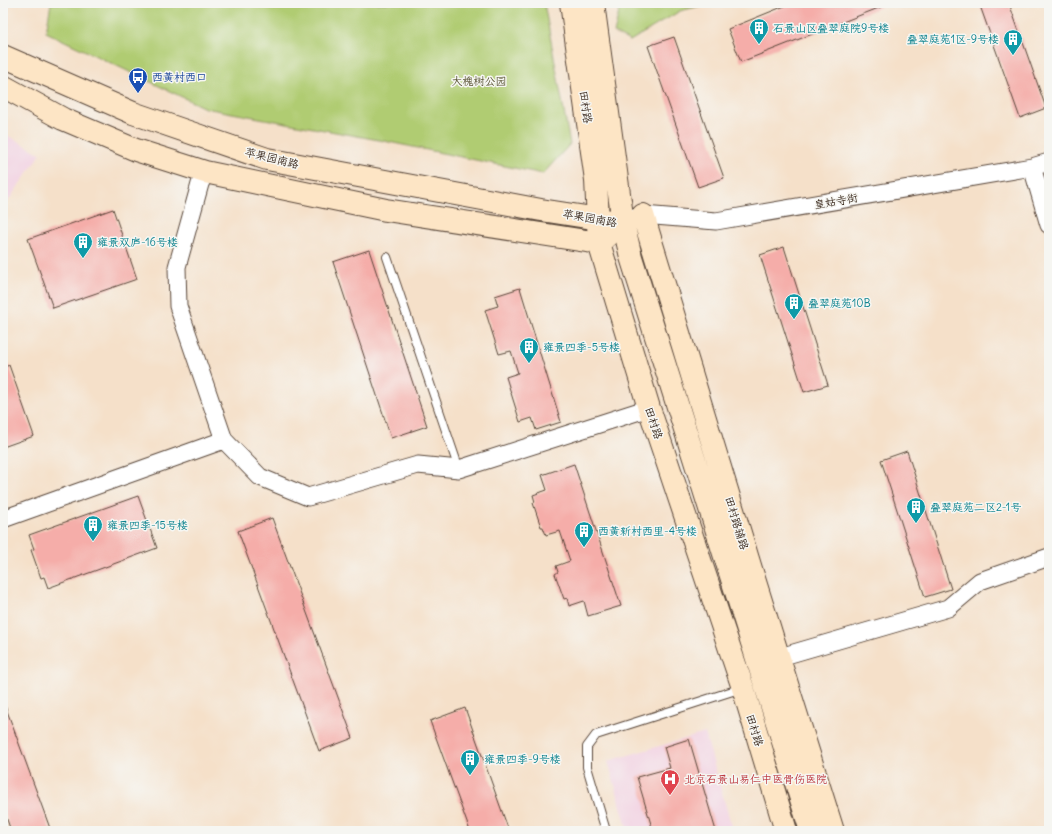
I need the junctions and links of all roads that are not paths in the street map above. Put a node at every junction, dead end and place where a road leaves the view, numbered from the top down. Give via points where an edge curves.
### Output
1 (571, 3) edge
2 (593, 3) edge
3 (3, 56) edge
4 (3, 86) edge
5 (1049, 162) edge
6 (1032, 167) junction
7 (205, 172) junction
8 (643, 215) junction
9 (598, 218) junction
10 (623, 223) junction
11 (1049, 225) edge
12 (599, 242) junction
13 (387, 257) dead end
14 (649, 408) junction
15 (224, 440) junction
16 (459, 469) junction
17 (3, 519) edge
18 (1049, 557) edge
19 (741, 572) junction
20 (780, 657) junction
21 (743, 688) junction
22 (606, 831) edge
23 (786, 831) edge
24 (811, 831) edge
25 (833, 831) edge

1 - 9 main road, 田村路 via 596,180
2 - 10 main road
3 - 9 main road, 苹果园南路 via 133,113 267,159 541,210
4 - 7 main road, 苹果园南路 via 70,122 136,150
5 - 6 street, 皇姑寺街
6 - 8 street, 皇姑寺街 via 716,221
6 - 11 street
7 - 12 main road, 苹果园南路 via 386,210
7 - 15 street via 177,267 178,306
8 - 10 street, 皇姑寺街
8 - 19 main road, 田村路辅路
9 - 10 main road, 苹果园南路
9 - 12 main road, 田村路
10 - 12 main road, 苹果园南路
10 - 19 main road via 631,257
12 - 14 main road, 田村路
13 - 16 lane
14 - 16 street
14 - 21 main road, 田村路
15 - 16 street via 260,477 308,496 418,465
15 - 17 street
18 - 20 street via 980,581 948,608
19 - 20 main road, 田村路辅路
19 - 24 main road
20 - 25 main road, 田村路辅路
21 - 22 lane via 596,735 587,747 587,767
21 - 23 main road, 田村路

